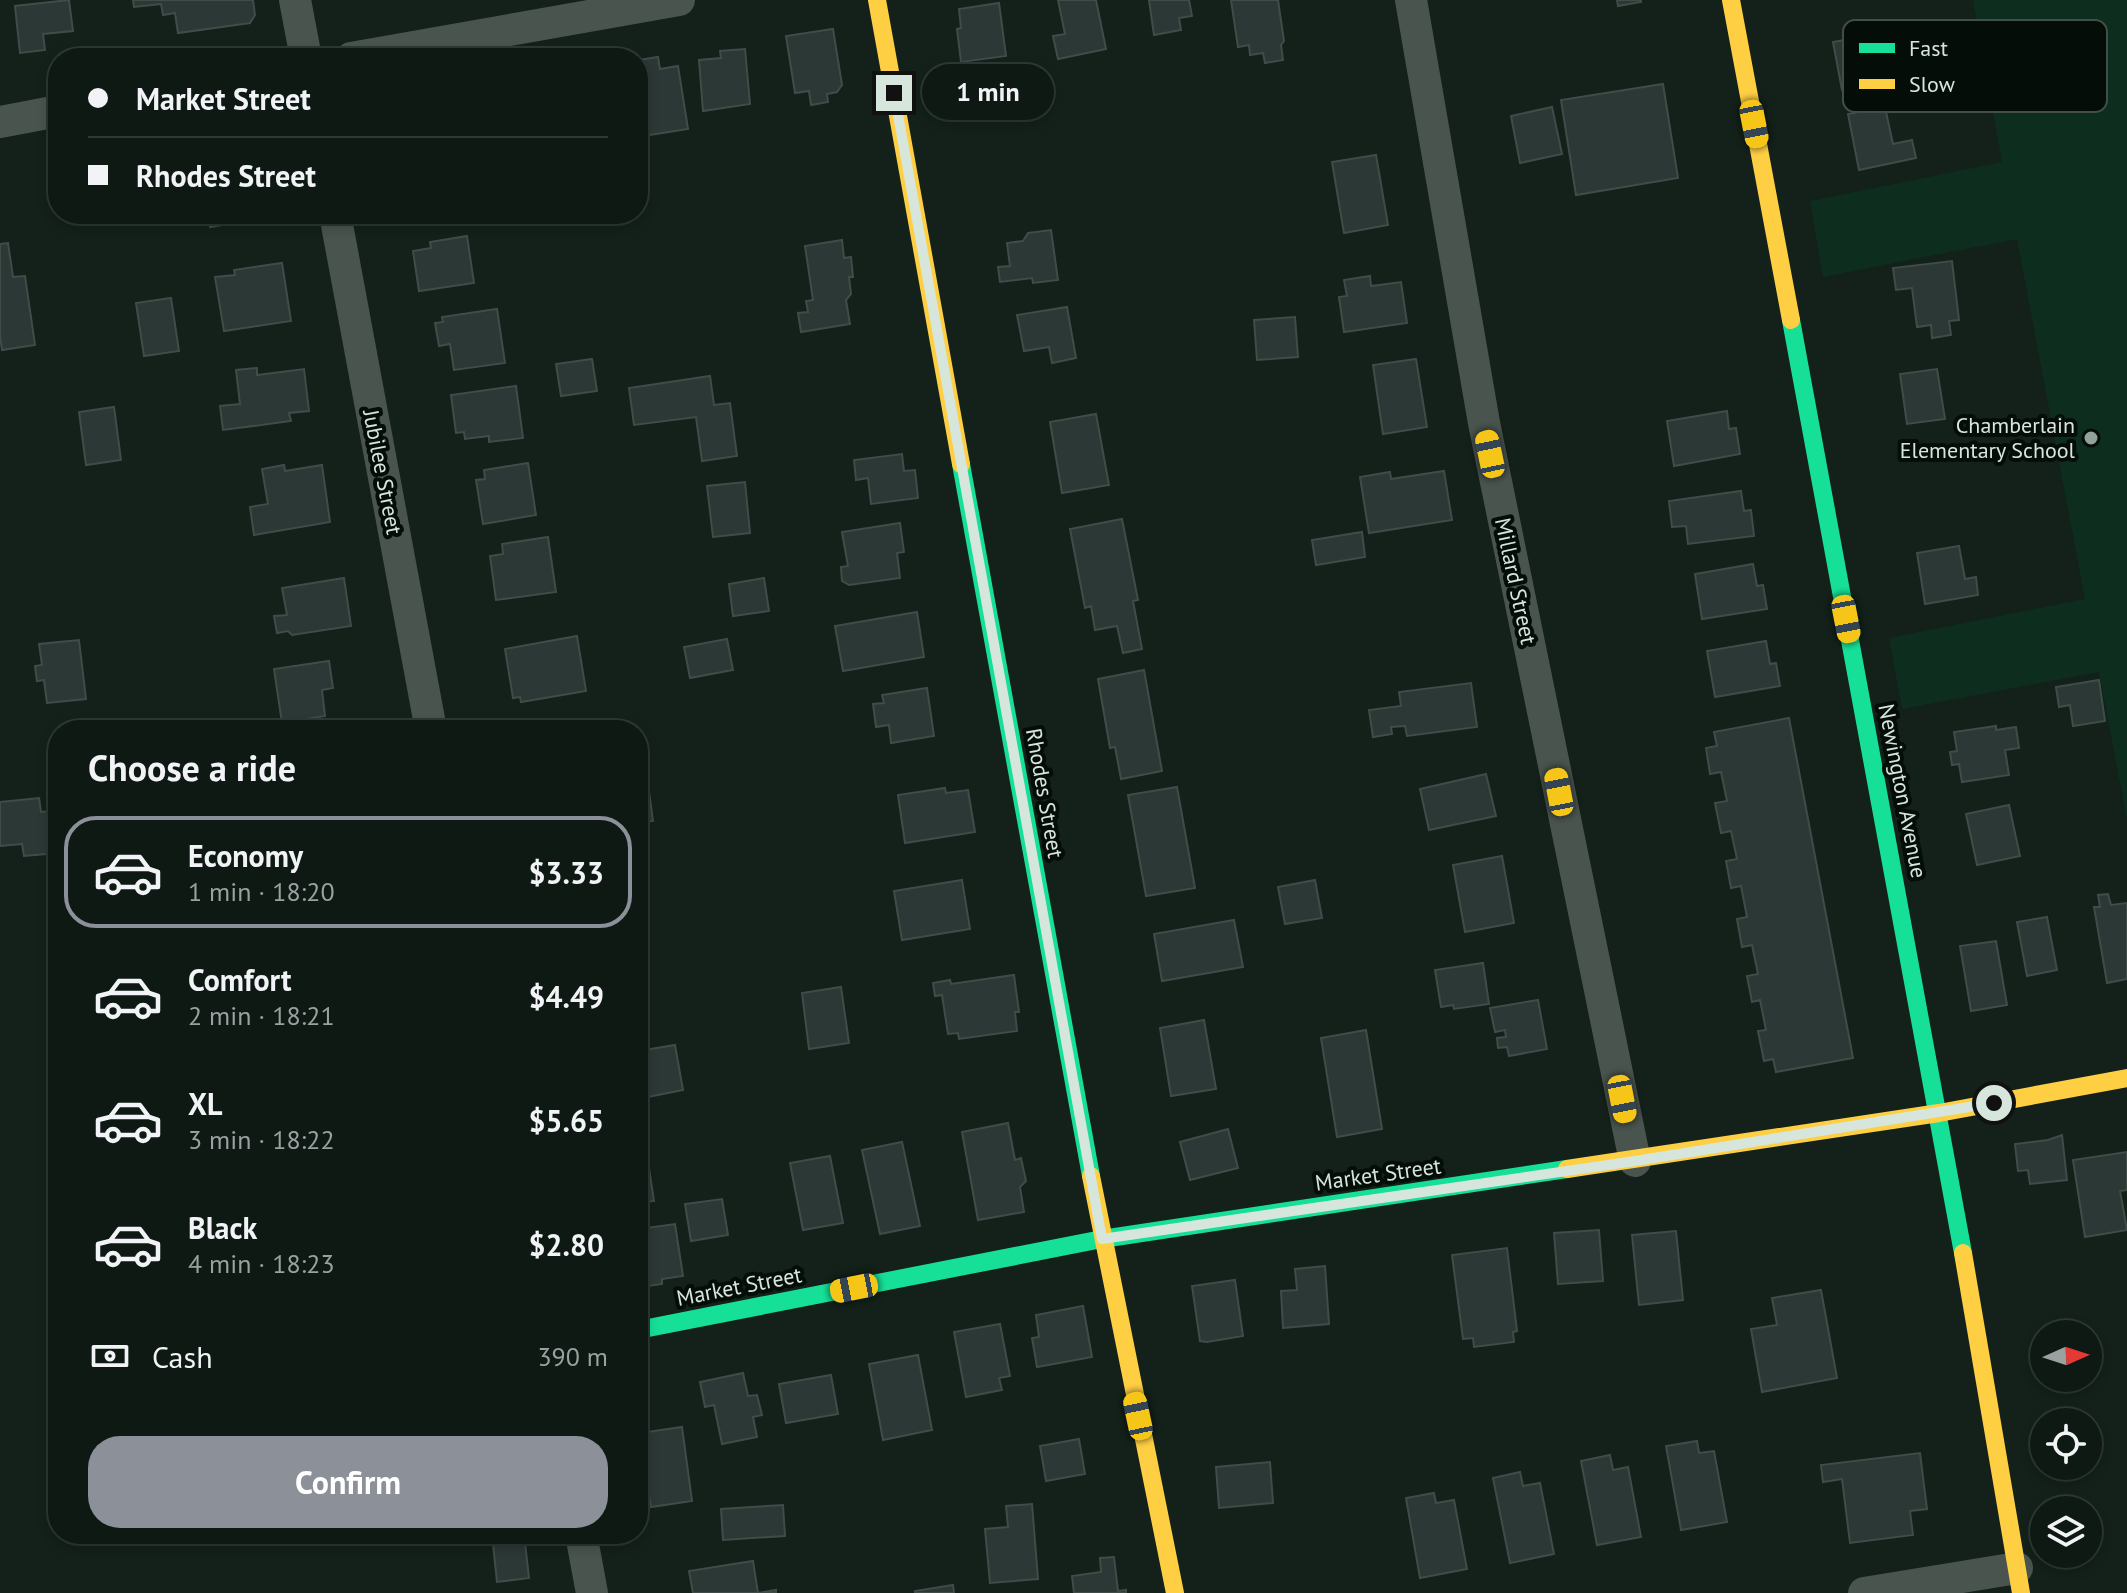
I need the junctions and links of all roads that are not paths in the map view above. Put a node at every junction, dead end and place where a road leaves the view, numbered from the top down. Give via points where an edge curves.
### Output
1 (295, 0) edge
2 (679, 0) edge
3 (877, 0) edge
4 (1411, 0) edge
5 (1731, 0) edge
6 (304, 48) edge
7 (408, 48) edge
8 (48, 113) edge
9 (0, 122) edge
10 (337, 224) edge
11 (429, 720) edge
12 (2127, 1078) edge
13 (1939, 1113) junction
14 (1635, 1161) junction
15 (1102, 1239) junction
16 (648, 1328) edge
17 (583, 1544) edge
18 (2019, 1581) edge
19 (592, 1593) edge
20 (1175, 1593) edge
21 (1864, 1593) edge

1 - 6 street
2 - 7 street
3 - 15 street, Rhodes Street
4 - 14 street, Millard Street via 1484,423
5 - 13 street, Newington Avenue
8 - 9 street
10 - 11 street, Jubilee Street
12 - 13 street, Market Street
13 - 14 street, Market Street
13 - 18 street, Newington Avenue
14 - 15 street, Market Street
15 - 16 street, Market Street
15 - 20 street, Rhodes Street
17 - 19 street
18 - 21 street

